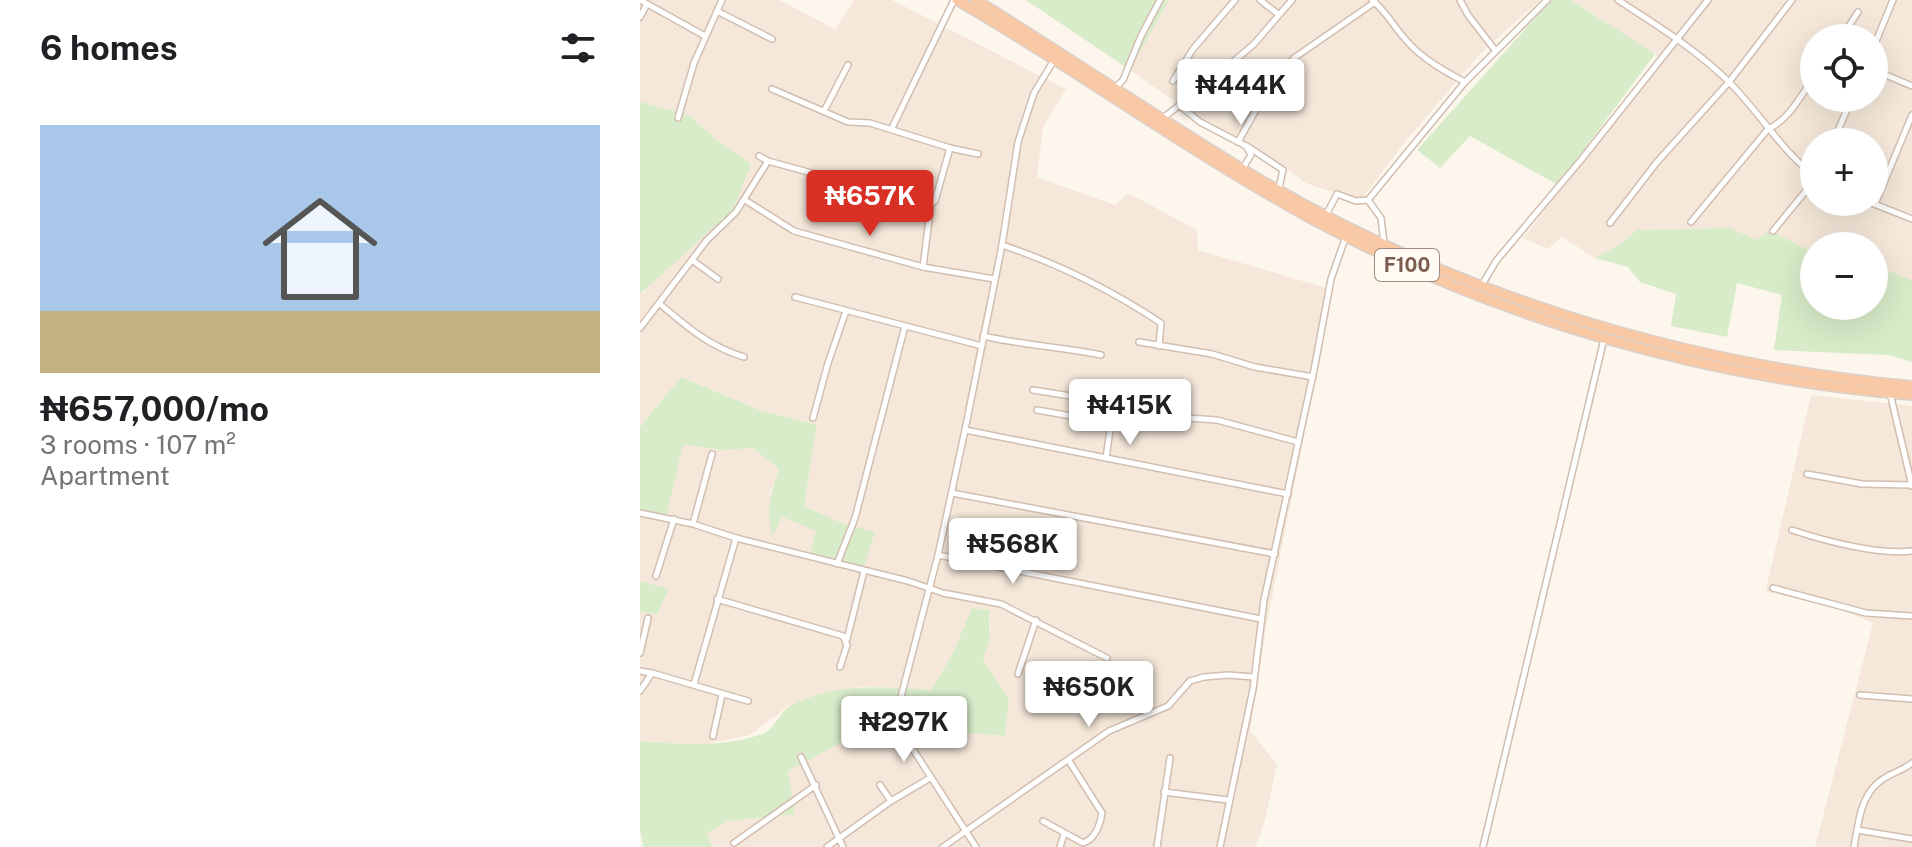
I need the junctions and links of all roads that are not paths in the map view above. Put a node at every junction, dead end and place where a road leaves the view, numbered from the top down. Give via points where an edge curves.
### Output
1 (640, 0) edge
2 (722, 0) edge
3 (955, 0) edge
4 (976, 0) edge
5 (1160, 0) edge
6 (1235, 0) edge
7 (1260, 0) edge
8 (1292, 0) edge
9 (1460, 0) edge
10 (1547, 0) edge
11 (1618, 0) edge
12 (1708, 0) edge
13 (1792, 0) edge
14 (1893, 0) edge
15 (1374, 1) edge
16 (1627, 2) edge
17 (647, 4) junction
18 (717, 11) junction
19 (1858, 12) dead end
20 (1278, 14) junction
21 (640, 17) edge
22 (1850, 24) edge
23 (1883, 24) edge
24 (705, 36) junction
25 (772, 39) dead end
26 (1678, 39) junction
27 (1495, 50) junction
28 (1056, 56) junction
29 (848, 65) dead end
30 (1888, 76) edge
31 (1173, 81) dead end
32 (1465, 82) junction
33 (1729, 82) junction
34 (1912, 86) edge
35 (1115, 88) junction
36 (772, 89) dead end
37 (1800, 96) edge
38 (1179, 105) junction
39 (824, 111) junction
40 (1912, 115) edge
41 (678, 118) dead end
42 (1163, 118) junction
43 (892, 128) junction
44 (1768, 129) junction
45 (1238, 142) junction
46 (1246, 146) junction
47 (950, 148) junction
48 (978, 154) dead end
49 (759, 156) dead end
50 (768, 161) junction
51 (1800, 164) edge
52 (1888, 168) edge
53 (1243, 169) junction
54 (1279, 189) junction
55 (1800, 197) edge
56 (745, 200) junction
57 (1368, 200) junction
58 (931, 204) junction
59 (1888, 209) edge
60 (1326, 215) junction
61 (1912, 219) edge
62 (1691, 222) dead end
63 (1610, 223) dead end
64 (1773, 231) dead end
65 (1346, 236) junction
66 (1384, 243) junction
67 (1002, 245) junction
68 (692, 260) junction
69 (923, 267) junction
70 (718, 279) dead end
71 (994, 279) junction
72 (1481, 285) junction
73 (795, 297) dead end
74 (660, 304) junction
75 (846, 311) junction
76 (905, 326) junction
77 (640, 328) edge
78 (983, 336) junction
79 (1604, 338) junction
80 (1139, 342) dead end
81 (982, 346) junction
82 (1159, 346) junction
83 (1101, 355) dead end
84 (744, 357) dead end
85 (1313, 377) junction
86 (1912, 386) edge
87 (1033, 390) dead end
88 (1890, 393) junction
89 (1912, 395) edge
90 (1114, 403) junction
91 (1037, 410) dead end
92 (813, 418) dead end
93 (1111, 423) junction
94 (965, 430) junction
95 (1298, 442) junction
96 (712, 454) dead end
97 (1106, 458) junction
98 (1807, 474) dead end
99 (1912, 486) edge
100 (952, 493) junction
101 (1288, 494) junction
102 (640, 513) edge
103 (674, 519) junction
104 (693, 524) junction
105 (1792, 530) dead end
106 (736, 538) junction
107 (1912, 551) edge
108 (1275, 554) junction
109 (938, 555) junction
110 (837, 564) junction
111 (864, 571) junction
112 (656, 576) dead end
113 (1773, 588) dead end
114 (929, 589) junction
115 (717, 599) junction
116 (1912, 616) edge
117 (648, 618) dead end
118 (1261, 619) junction
119 (1036, 620) junction
120 (847, 639) junction
121 (640, 653) edge
122 (1107, 658) dead end
123 (840, 667) dead end
124 (640, 671) edge
125 (652, 673) junction
126 (1018, 674) dead end
127 (1254, 677) junction
128 (694, 684) junction
129 (640, 691) edge
130 (722, 695) junction
131 (1860, 695) dead end
132 (1912, 699) edge
133 (748, 701) dead end
134 (713, 736) dead end
135 (801, 757) dead end
136 (1170, 758) dead end
137 (1069, 761) junction
138 (1912, 763) edge
139 (930, 778) junction
140 (816, 785) junction
141 (880, 785) dead end
142 (1164, 792) junction
143 (1228, 800) junction
144 (891, 801) junction
145 (1043, 821) dead end
146 (1857, 830) junction
147 (964, 832) junction
148 (1064, 834) junction
149 (838, 838) junction
150 (1912, 839) edge
151 (734, 843) dead end
152 (827, 847) edge
153 (843, 847) edge
154 (943, 847) edge
155 (976, 847) edge
156 (1060, 847) edge
157 (1157, 847) edge
158 (1220, 847) edge
159 (1483, 847) edge
160 (1854, 847) edge

1 - 17 street
2 - 18 street
3 - 28 highway, F100
3 - 43 street
4 - 28 highway, F100
5 - 35 street
6 - 31 street
7 - 20 street
8 - 20 street
9 - 27 street
10 - 27 street
11 - 16 street
12 - 26 street
13 - 33 street
14 - 23 street
15 - 32 street via 1408,43
15 - 45 street via 1294,58
16 - 26 street
17 - 21 street
17 - 24 street
18 - 24 street
18 - 25 street
19 - 22 street
20 - 38 street via 1254,44
24 - 41 street
26 - 33 street
26 - 72 street
27 - 32 street
28 - 35 highway, F100
28 - 65 highway, F100 via 1214,162
28 - 67 street via 1034,93 1018,142
29 - 39 street
30 - 34 street
32 - 57 street
33 - 44 street
33 - 63 street
35 - 42 highway, F100
36 - 39 street
37 - 44 street via 1778,125
38 - 42 street
38 - 45 street
39 - 43 street via 848,122
40 - 52 street
42 - 53 highway, F100
43 - 47 street
44 - 51 street
44 - 62 street
45 - 46 street
46 - 53 street via 1251,155
46 - 54 street via 1283,170
47 - 48 street
47 - 58 street
49 - 50 street
50 - 56 street
50 - 58 street
53 - 54 highway, F100
54 - 60 highway, F100
55 - 64 street
56 - 68 street
56 - 69 street via 794,231
57 - 60 street via 1337,194
57 - 66 street via 1381,218
58 - 69 street
59 - 61 street
60 - 66 highway, F100
65 - 79 highway, F100 via 1444,281
65 - 85 street via 1331,279
66 - 72 highway, F100
67 - 71 street
67 - 82 street via 1046,260 1143,310 1161,323
68 - 70 street
68 - 74 street
69 - 71 street
71 - 78 street
72 - 86 highway, F100 via 1688,350 1786,370
73 - 75 street
74 - 77 street
74 - 84 street via 700,338
75 - 76 street
75 - 92 street
76 - 81 street
76 - 110 street via 855,518
78 - 81 street
78 - 83 street
79 - 88 highway, F100 via 1737,371
79 - 159 street
80 - 82 street
81 - 94 street
82 - 85 street
85 - 95 street
87 - 90 street
88 - 89 highway, F100
88 - 99 street
90 - 93 street
90 - 95 street via 1185,419 1217,420
91 - 93 street
93 - 97 street
94 - 97 street
94 - 100 street
95 - 101 street
96 - 104 street
97 - 101 street
98 - 99 street
100 - 108 street
100 - 109 street
101 - 108 street
102 - 103 street
103 - 104 street
103 - 112 street
104 - 106 street
105 - 107 street via 1845,544
106 - 110 street
106 - 115 street
108 - 118 street
109 - 114 street
109 - 118 street
110 - 111 street
111 - 114 street
111 - 120 street
113 - 116 street via 1866,613
114 - 119 street via 1001,604
114 - 139 street via 898,708 905,737
115 - 120 street
115 - 128 street
117 - 121 street
118 - 127 street
119 - 122 street
119 - 126 street
120 - 123 street
124 - 125 street
125 - 128 street
125 - 129 street
127 - 137 street via 1190,681 1168,706 1109,731
127 - 143 street
128 - 130 street
130 - 133 street
130 - 134 street
131 - 132 street
135 - 140 street
136 - 142 street
137 - 147 street
137 - 148 street via 1102,813 1089,841
138 - 146 street via 1872,788
139 - 144 street
139 - 147 street
140 - 149 street
140 - 151 street
141 - 144 street
142 - 143 street
142 - 157 street
143 - 158 street
144 - 149 street
145 - 148 street
146 - 150 street
146 - 160 street
147 - 154 street
147 - 155 street
148 - 156 street
149 - 152 street
149 - 153 street

